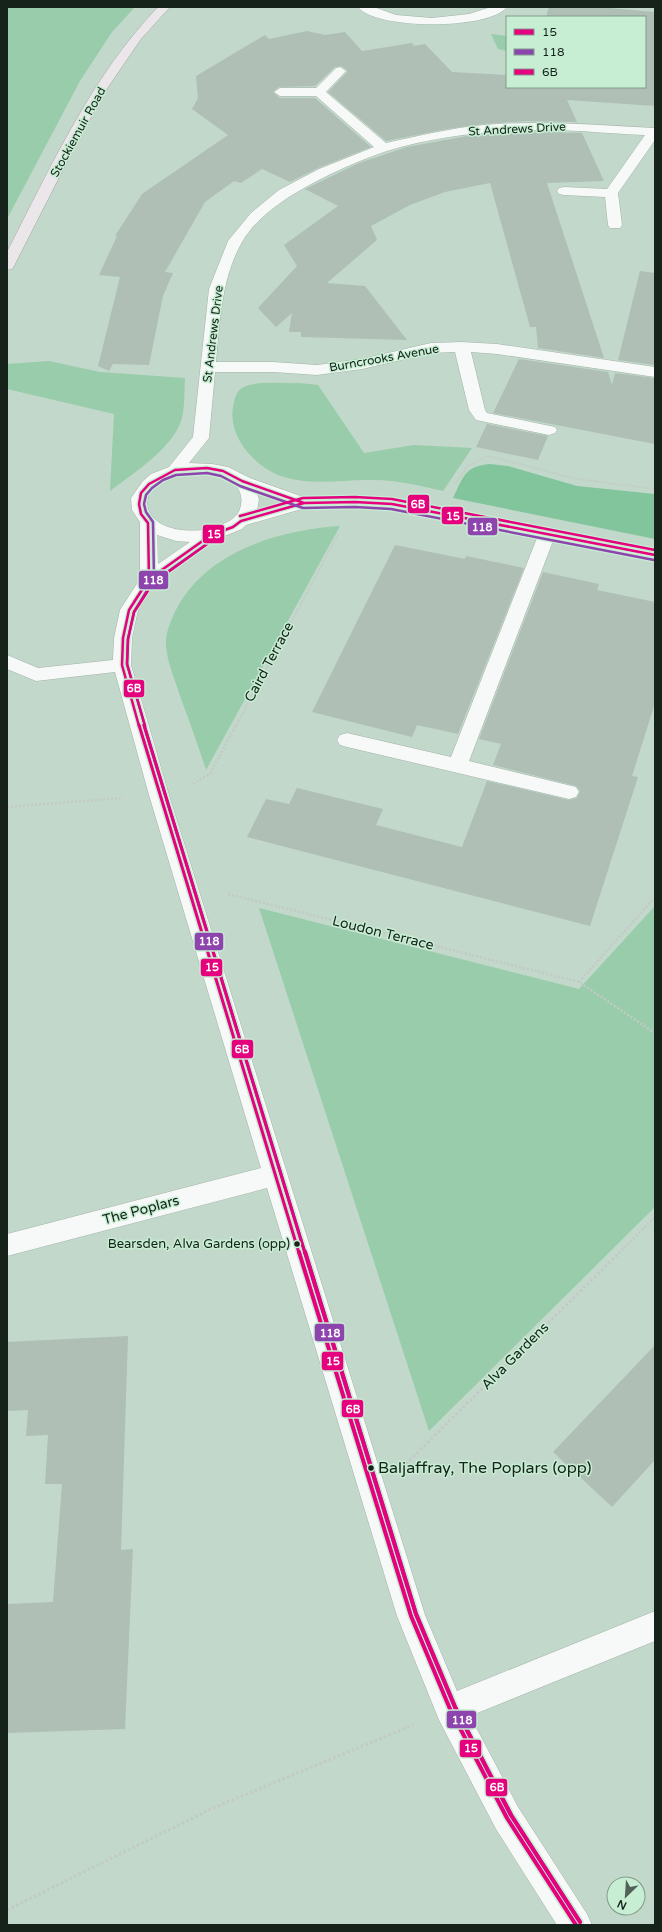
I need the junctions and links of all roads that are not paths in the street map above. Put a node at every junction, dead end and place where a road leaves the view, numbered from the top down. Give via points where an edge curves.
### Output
1 (164, 7) edge
2 (364, 7) edge
3 (501, 7) edge
4 (340, 71) dead end
5 (280, 92) dead end
6 (319, 92) junction
7 (654, 132) edge
8 (383, 148) junction
9 (564, 191) dead end
10 (612, 193) junction
11 (614, 225) dead end
12 (7, 266) edge
13 (462, 347) junction
14 (208, 367) junction
15 (655, 372) edge
16 (549, 430) dead end
17 (201, 438) junction
18 (175, 470) junction
19 (222, 471) junction
20 (242, 481) junction
21 (304, 504) junction
22 (241, 521) junction
23 (148, 523) junction
24 (547, 533) junction
25 (211, 535) junction
26 (655, 555) edge
27 (149, 579) junction
28 (7, 661) edge
29 (122, 665) junction
30 (347, 740) dead end
31 (458, 765) junction
32 (569, 792) dead end
33 (276, 1174) junction
34 (7, 1245) edge
35 (655, 1626) edge
36 (450, 1709) junction
37 (576, 1925) edge

1 - 12 main road, Stockiemuir Road via 138,36 104,84
2 - 3 street via 401,19 433,22 465,19
4 - 6 street
5 - 6 street
6 - 8 street
7 - 8 street, St Andrews Drive via 549,126 484,128 431,136
7 - 10 street, St Andrews Drive
8 - 14 street, St Andrews Drive via 324,172 284,193 256,216 235,241 216,289
9 - 10 street
10 - 11 street
13 - 14 street, Burncrooks Avenue via 431,348 362,364 318,370
13 - 15 street, Burncrooks Avenue via 497,348
13 - 16 street via 477,410 482,417
14 - 17 street, St Andrews Drive
17 - 18 street
17 - 19 street
18 - 19 street via 191,468
18 - 23 street via 149,484 141,493 141,514
19 - 20 street
20 - 21 street
20 - 22 street via 251,496 251,505
21 - 22 street
21 - 24 street via 392,504
22 - 25 street via 228,530
23 - 25 street via 158,530 182,536
23 - 27 street
24 - 26 street
24 - 31 street
25 - 27 street
27 - 29 street via 129,610 123,638
28 - 29 street via 36,675
29 - 33 street via 159,795
30 - 31 street
31 - 32 street
33 - 34 street, The Poplars
33 - 36 street via 411,1616
35 - 36 street
36 - 37 street via 507,1818

